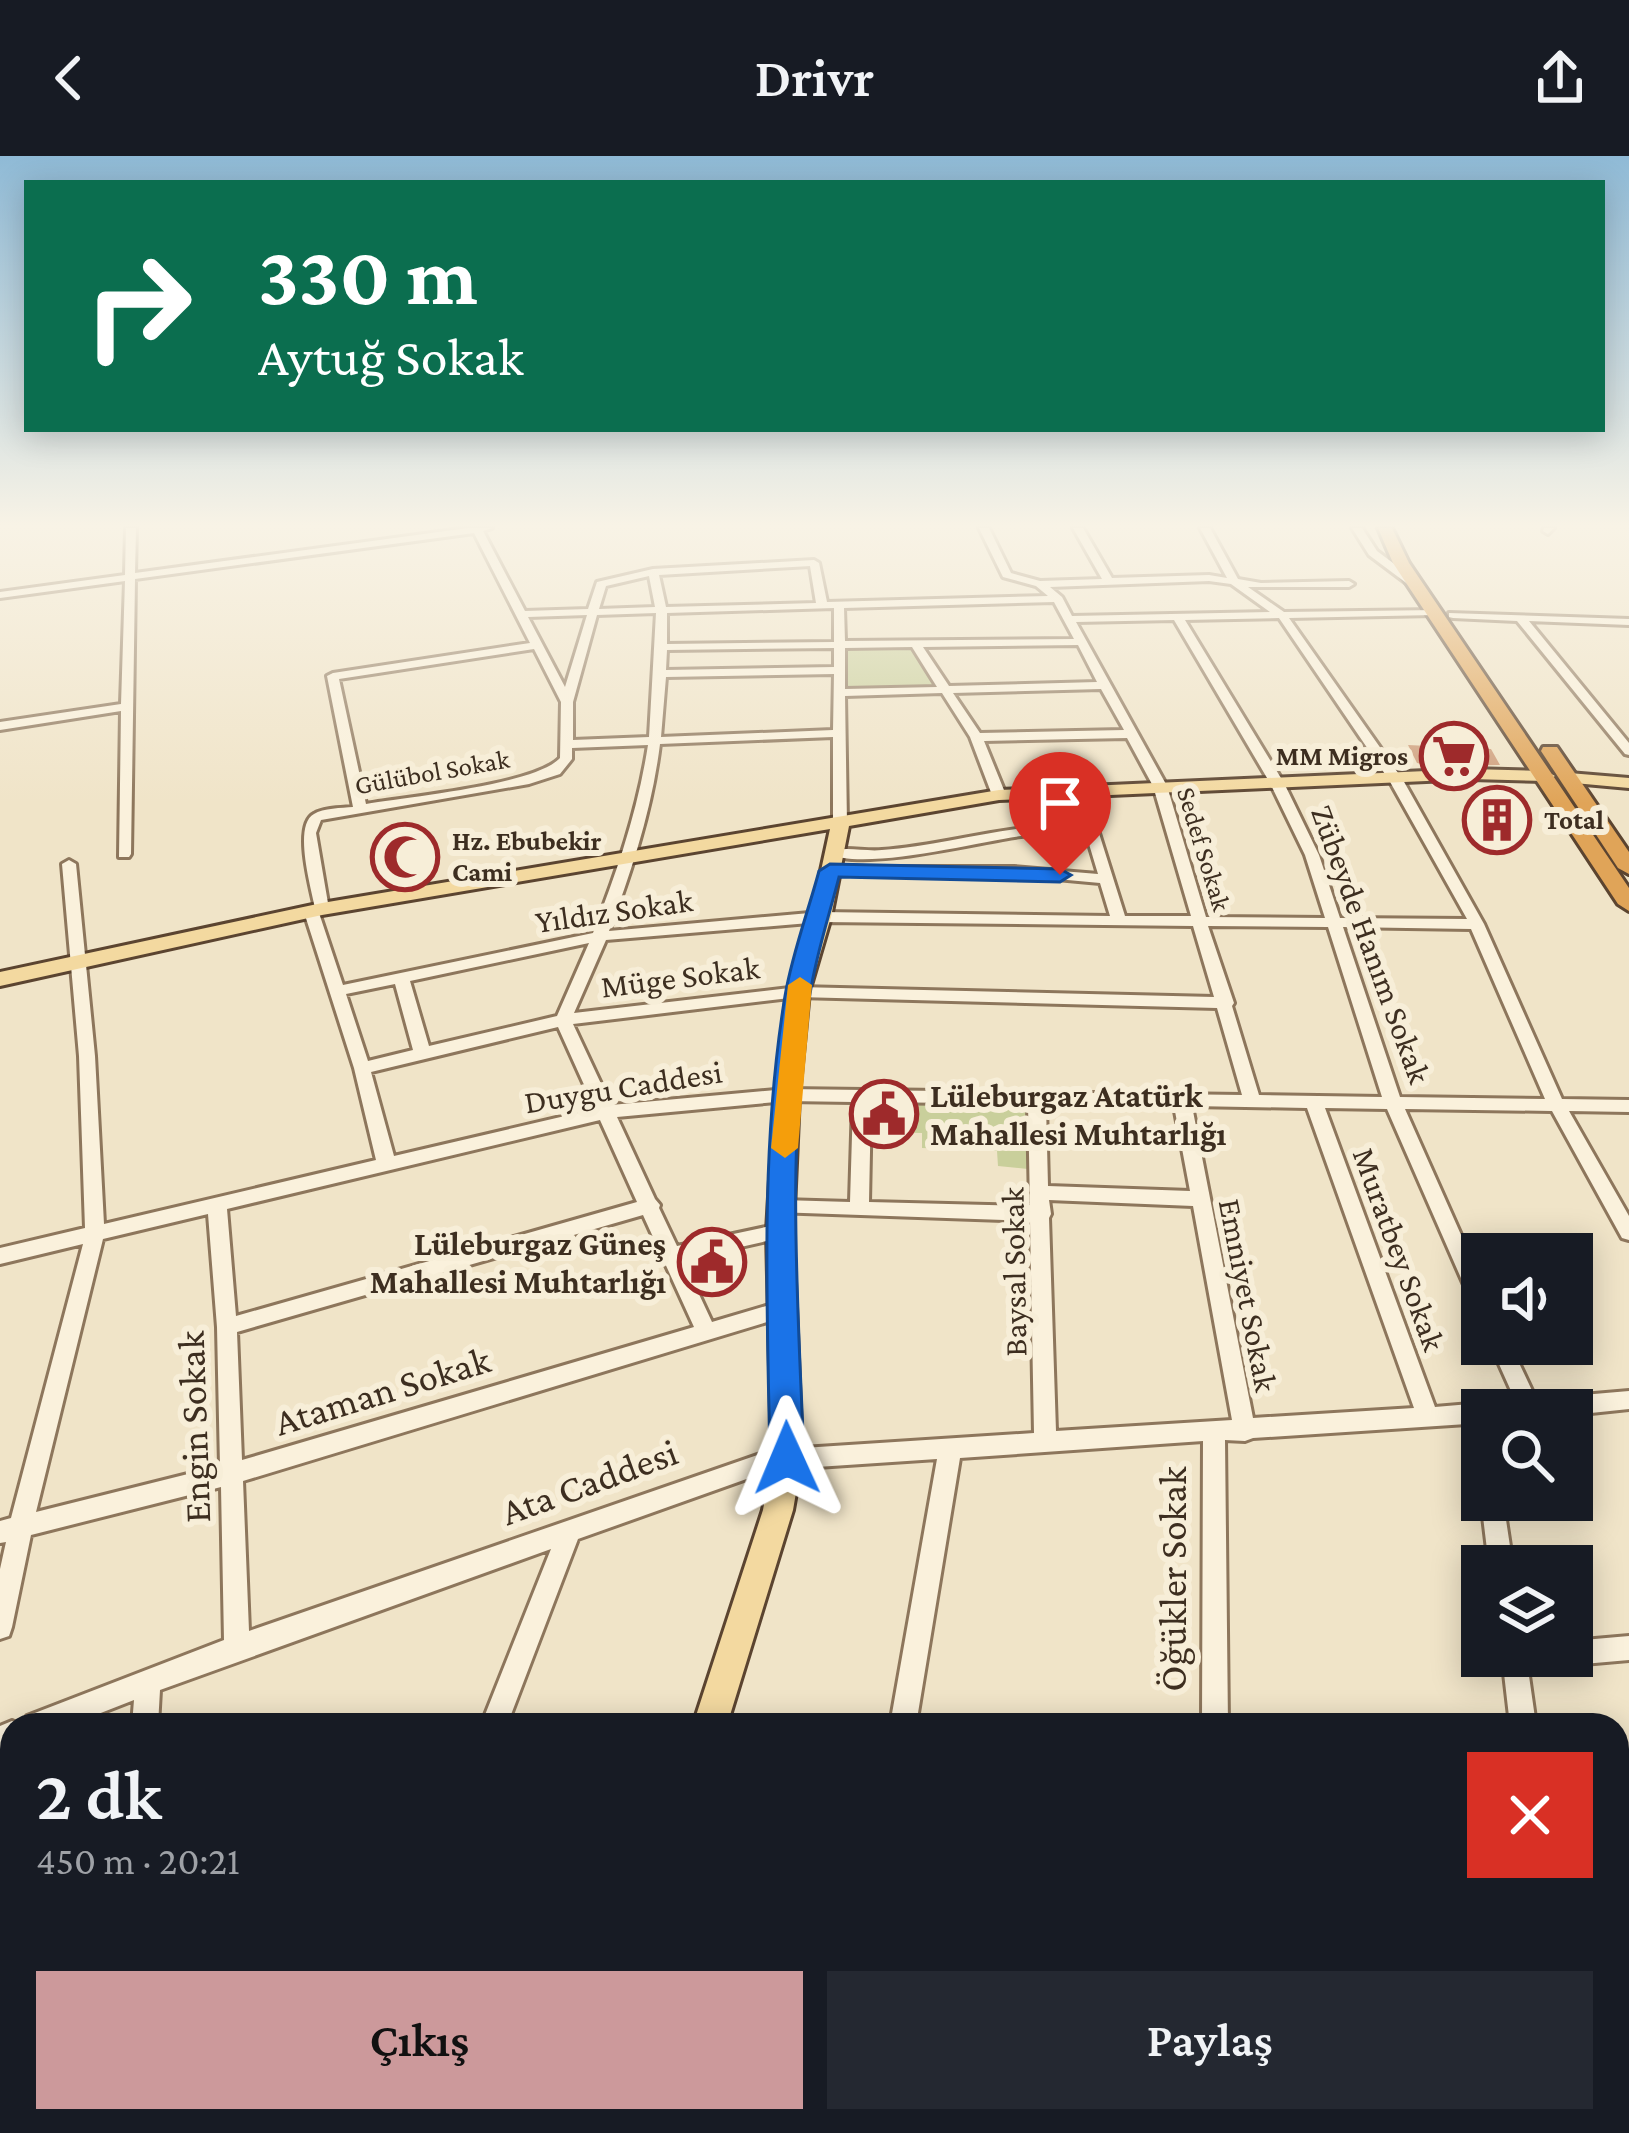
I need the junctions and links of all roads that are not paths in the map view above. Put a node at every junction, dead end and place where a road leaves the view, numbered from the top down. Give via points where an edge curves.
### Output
1 (129, 620) edge
2 (524, 620) edge
3 (592, 620) edge
4 (663, 620) edge
5 (839, 620) edge
6 (1069, 620) edge
7 (1180, 620) edge
8 (1286, 620) edge
9 (1447, 620) edge
10 (1522, 620) edge
11 (1542, 620) edge
12 (1620, 625) edge
13 (1080, 641) junction
14 (915, 644) junction
15 (537, 645) junction
16 (839, 645) junction
17 (661, 647) junction
18 (839, 670) junction
19 (661, 674) junction
20 (1105, 685) junction
21 (946, 691) junction
22 (840, 693) junction
23 (567, 702) junction
24 (125, 707) junction
25 (0, 726) edge
26 (1608, 727) junction
27 (1629, 727) edge
28 (840, 733) junction
29 (1132, 734) junction
30 (976, 737) junction
31 (658, 740) junction
32 (569, 744) junction
33 (1629, 751) edge
34 (1396, 780) junction
35 (1561, 782) junction
36 (1277, 783) junction
37 (1160, 786) junction
38 (1629, 788) edge
39 (999, 795) junction
40 (360, 809) junction
41 (840, 824) junction
42 (124, 854) dead end
43 (632, 855) junction
44 (832, 862) junction
45 (69, 864) dead end
46 (1629, 868) edge
47 (1106, 879) junction
48 (1629, 904) edge
49 (317, 910) junction
50 (820, 917) junction
51 (1332, 920) junction
52 (1119, 921) junction
53 (1202, 922) junction
54 (1477, 924) junction
55 (602, 936) junction
56 (78, 963) junction
57 (401, 977) junction
58 (0, 979) edge
59 (338, 991) junction
60 (798, 992) junction
61 (1226, 1003) junction
62 (563, 1020) junction
63 (423, 1054) junction
64 (362, 1068) junction
65 (787, 1095) junction
66 (862, 1097) junction
67 (1037, 1100) junction
68 (1182, 1100) junction
69 (1252, 1100) junction
70 (1314, 1102) junction
71 (1393, 1103) junction
72 (1629, 1106) edge
73 (1558, 1107) junction
74 (607, 1112) junction
75 (386, 1162) junction
76 (1200, 1199) junction
77 (1042, 1203) junction
78 (217, 1204) junction
79 (651, 1205) junction
80 (859, 1208) junction
81 (781, 1219) junction
82 (1629, 1233) edge
83 (94, 1234) junction
84 (673, 1255) junction
85 (0, 1256) edge
86 (1461, 1257) edge
87 (783, 1309) junction
88 (227, 1327) junction
89 (705, 1329) junction
90 (1629, 1400) edge
91 (1593, 1403) edge
92 (1428, 1418) junction
93 (1461, 1419) edge
94 (1246, 1430) junction
95 (1214, 1433) junction
96 (1045, 1443) junction
97 (950, 1449) junction
98 (787, 1458) junction
99 (231, 1474) junction
100 (10, 1528) edge
101 (570, 1530) junction
102 (0, 1627) edge
103 (237, 1648) junction
104 (1629, 1648) edge
105 (1593, 1651) edge
106 (1517, 1677) edge
107 (148, 1681) junction
108 (67, 1713) edge
109 (146, 1713) edge
110 (499, 1713) edge
111 (714, 1713) edge
112 (905, 1713) edge
113 (1215, 1713) edge
114 (1521, 1713) edge

1 - 24 street
2 - 15 street
3 - 23 street
4 - 17 street
5 - 16 street
6 - 13 street, Sedef Sokak
7 - 36 street, Zübeyde Hanım Sokak
8 - 34 street
9 - 35 highway
10 - 26 street
11 - 12 street
13 - 14 street
13 - 20 street, Sedef Sokak
14 - 16 street
14 - 21 street
15 - 23 street
15 - 40 street via 333,676
16 - 17 street
16 - 18 street
17 - 19 street
18 - 19 street
18 - 22 street
19 - 31 street
20 - 21 street
20 - 29 street, Sedef Sokak
21 - 22 street
21 - 30 street
22 - 28 street
23 - 32 street
24 - 25 street
24 - 42 street
26 - 27 street
26 - 33 street
28 - 31 street
28 - 41 street
29 - 30 street
29 - 37 street, Sedef Sokak
30 - 39 street
31 - 32 street
31 - 43 street
32 - 40 street, Gülübol Sokak via 555,771 524,781
34 - 35 main road
34 - 36 main road
34 - 54 street
35 - 38 main road
35 - 46 highway
35 - 48 highway
36 - 37 main road
36 - 51 street, Zübeyde Hanım Sokak
37 - 39 main road
37 - 53 street, Sedef Sokak
39 - 41 main road
40 - 49 street, Gülübol Sokak via 316,818 309,832
41 - 43 main road
41 - 44 main road
43 - 49 main road
43 - 55 street
44 - 47 street
44 - 47 street via 1027,831 1092,830
44 - 50 main road
45 - 56 street
47 - 52 street
49 - 56 main road
49 - 59 street
50 - 52 street, Yıldız Sokak
50 - 55 street, Yıldız Sokak
50 - 60 main road
51 - 53 street, Yıldız Sokak
51 - 54 street, Yıldız Sokak
51 - 71 street, Zübeyde Hanım Sokak
52 - 53 street, Yıldız Sokak
53 - 61 street, Sedef Sokak
54 - 73 street
55 - 57 street, Yıldız Sokak
55 - 62 street
56 - 58 main road
56 - 83 street
57 - 59 street, Yıldız Sokak
57 - 63 street
59 - 64 street
60 - 61 street, Müge Sokak
60 - 62 street, Müge Sokak
60 - 65 main road
61 - 69 street, Sedef Sokak
62 - 63 street, Müge Sokak
62 - 74 street
63 - 64 street, Müge Sokak
64 - 75 street
65 - 66 street, Duygu Caddesi
65 - 74 street, Duygu Caddesi
65 - 81 main road
66 - 67 street, Duygu Caddesi
66 - 80 street
67 - 68 street, Duygu Caddesi
67 - 77 street, Baysal Sokak
68 - 69 street, Duygu Caddesi
68 - 76 street, Emniyet Sokak
69 - 70 street, Duygu Caddesi
70 - 71 street, Duygu Caddesi
70 - 92 street, Muratbey Sokak
71 - 73 street, Duygu Caddesi
71 - 86 street, Zübeyde Hanım Sokak
72 - 73 street, Duygu Caddesi
73 - 82 street
74 - 75 street, Duygu Caddesi
74 - 79 street
75 - 78 street, Duygu Caddesi
76 - 77 street
76 - 94 street, Emniyet Sokak
77 - 80 street
77 - 96 street, Baysal Sokak
78 - 83 street, Duygu Caddesi
78 - 88 street, Engin Sokak
79 - 84 street
79 - 88 street
80 - 81 street
81 - 84 street
81 - 87 main road
83 - 85 street, Duygu Caddesi
83 - 100 street
84 - 89 street
87 - 89 street, Ataman Sokak
87 - 98 main road
88 - 99 street, Engin Sokak
89 - 99 street, Ataman Sokak
90 - 91 street
92 - 93 street, Ata Caddesi
92 - 94 street, Ata Caddesi
94 - 95 street, Ata Caddesi
95 - 96 street, Ata Caddesi
95 - 113 street, Öğükler Sokak
96 - 97 street, Ata Caddesi
97 - 98 street, Ata Caddesi
97 - 112 street
98 - 101 street, Ata Caddesi
98 - 111 main road
99 - 100 street, Ataman Sokak
99 - 103 street, Engin Sokak
100 - 102 street
101 - 103 street, Ata Caddesi
101 - 110 street
103 - 107 street, Ata Caddesi
104 - 105 street
106 - 114 street
107 - 108 street, Ata Caddesi
107 - 109 street

